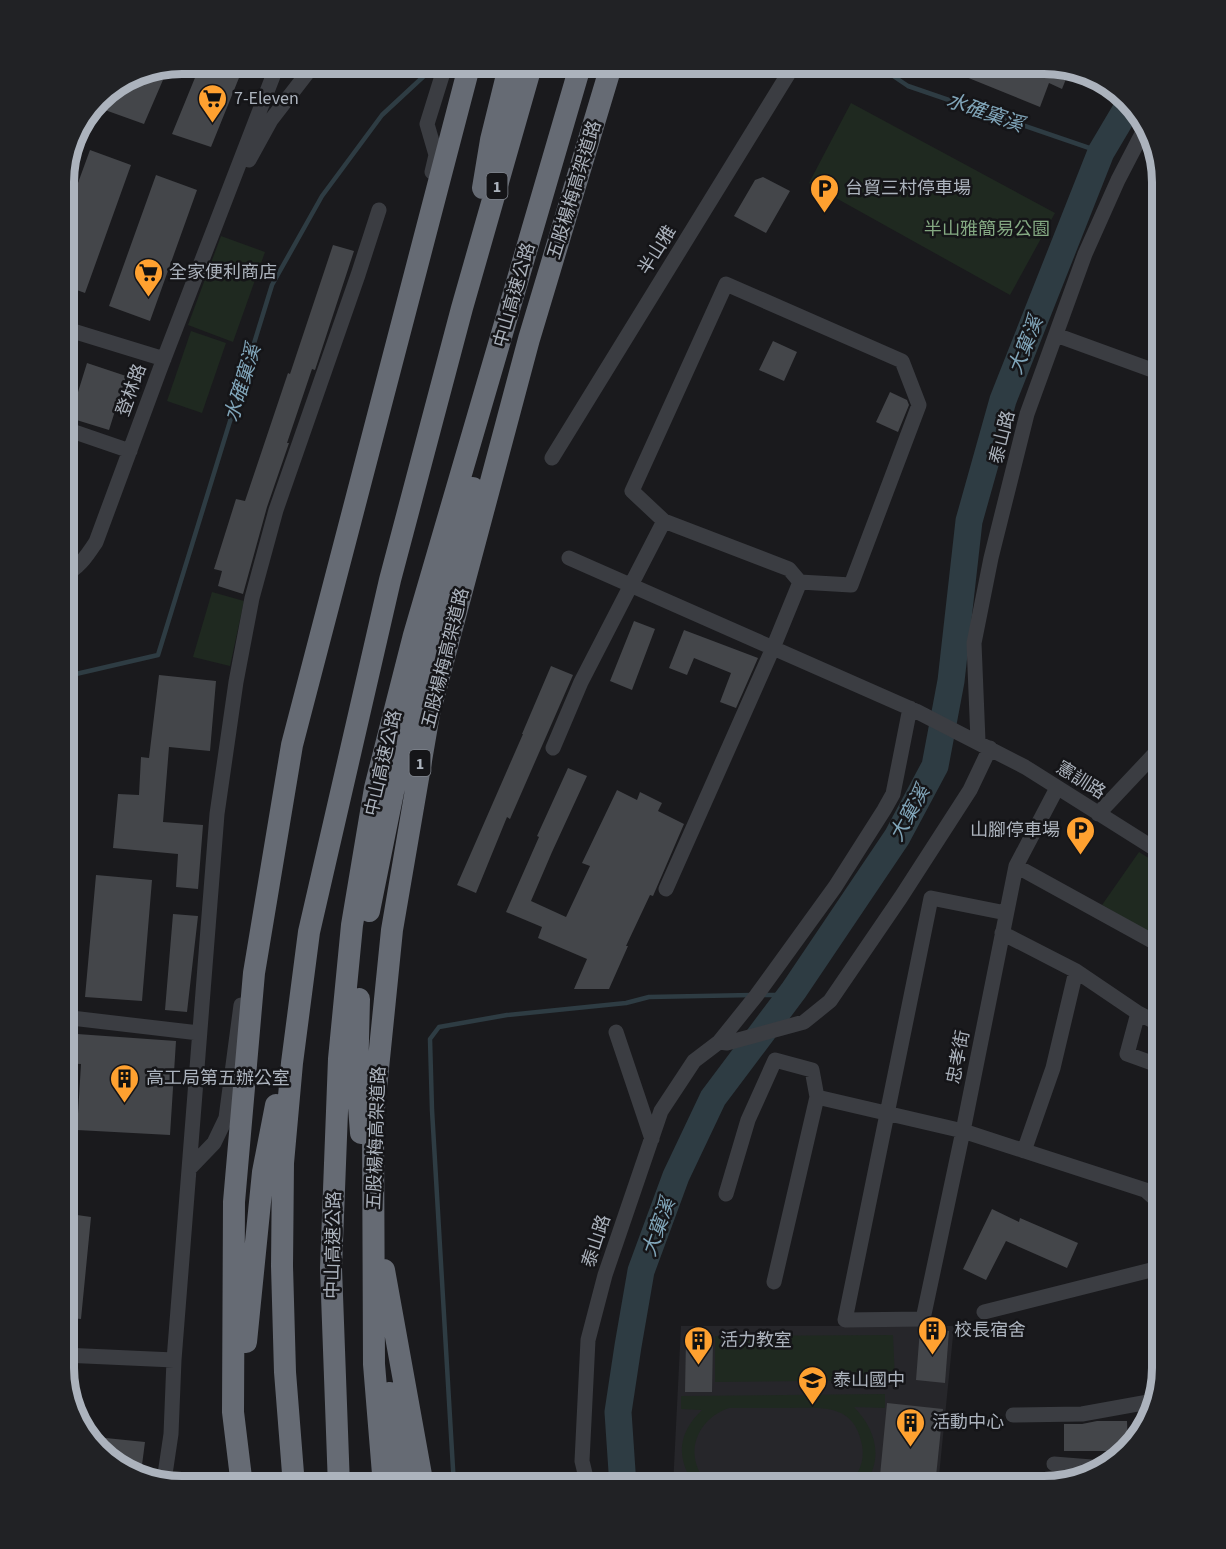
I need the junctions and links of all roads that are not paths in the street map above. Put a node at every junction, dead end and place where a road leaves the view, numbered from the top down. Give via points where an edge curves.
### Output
1 (274, 74) edge
2 (282, 74) edge
3 (306, 74) edge
4 (442, 74) edge
5 (467, 74) edge
6 (507, 74) edge
7 (529, 74) edge
8 (594, 74) edge
9 (594, 74) edge
10 (595, 74) edge
11 (788, 74) edge
12 (300, 81) junction
13 (1141, 135) edge
14 (222, 207) junction
15 (379, 210) dead end
16 (462, 308) junction
17 (74, 331) edge
18 (1056, 335) junction
19 (164, 359) junction
20 (1153, 370) edge
21 (74, 432) edge
22 (129, 451) junction
23 (552, 458) dead end
24 (664, 521) junction
25 (569, 558) dead end
26 (74, 568) edge
27 (800, 582) junction
28 (631, 585) junction
29 (773, 648) junction
30 (913, 709) junction
31 (984, 745) junction
32 (553, 748) dead end
33 (1153, 755) edge
34 (375, 788) junction
35 (1058, 788) junction
36 (1098, 814) junction
37 (1153, 848) edge
38 (1016, 866) junction
39 (666, 889) dead end
40 (1006, 913) junction
41 (309, 932) junction
42 (1002, 933) junction
43 (1153, 941) edge
44 (362, 950) junction
45 (1076, 971) junction
46 (1138, 1012) junction
47 (74, 1018) edge
48 (1153, 1020) edge
49 (616, 1032) dead end
50 (198, 1033) junction
51 (723, 1042) junction
52 (1153, 1063) edge
53 (817, 1096) junction
54 (887, 1112) junction
55 (963, 1131) junction
56 (652, 1139) junction
57 (362, 1147) junction
58 (1024, 1151) junction
59 (189, 1169) junction
60 (726, 1194) dead end
61 (1153, 1197) edge
62 (1153, 1270) edge
63 (774, 1282) dead end
64 (984, 1312) dead end
65 (74, 1355) edge
66 (174, 1360) junction
67 (1147, 1402) edge
68 (1013, 1416) dead end
69 (1054, 1464) dead end
70 (1086, 1467) edge
71 (165, 1474) edge
72 (240, 1476) edge
73 (241, 1476) edge
74 (293, 1476) edge
75 (339, 1476) edge
76 (383, 1476) edge
77 (403, 1476) edge
78 (421, 1476) edge
79 (586, 1476) edge

1 - 14 street, 登林路
2 - 12 street, 登林路
3 - 12 street, 登林路
4 - 59 street via 427,124 436,155 405,298 279,776 252,922 226,1118 214,1143
5 - 72 highway via 292,745 254,973 234,1202 233,1412
6 - 16 highway via 491,140
7 - 16 highway, 中山高速公路 / 1
8 - 34 highway, 中山高速公路 / 1 via 414,636
9 - 44 highway via 431,638 393,792
10 - 76 highway, 五股楊梅高架道路 / 1 via 530,339 429,714 392,930 373,1118 374,1364
11 - 23 street, 半山雅
12 - 14 street, 登林路 via 271,120
13 - 18 street, 泰山路 via 1085,254
14 - 19 street, 登林路
15 - 50 street via 276,510 252,598 217,814
16 - 41 highway, 中山高速公路 / 1 via 390,579
17 - 19 street
18 - 20 street
18 - 31 street, 泰山路 via 1027,414 974,643
19 - 22 street, 登林路
21 - 22 street
22 - 26 street, 登林路 via 96,542
24 - 27 street via 789,569
24 - 27 street via 632,491 726,284 902,361 919,405 851,585
24 - 28 street
25 - 28 street
27 - 29 street
28 - 29 street
28 - 32 street via 581,682
29 - 30 street
29 - 39 street
30 - 31 street, 憲訓路
30 - 51 street via 893,794 884,810 835,887
31 - 35 street, 憲訓路
31 - 51 street, 泰山路 via 970,790 830,1001 804,1022
33 - 36 street
34 - 44 highway
34 - 75 highway, 中山高速公路 / 1 via 352,925 339,1059 331,1268
35 - 36 street, 憲訓路
35 - 38 street, 忠孝街
36 - 37 street, 憲訓路
38 - 40 street, 忠孝街
38 - 43 street
40 - 42 street, 忠孝街
40 - 54 street via 931,898
41 - 73 highway via 263,1172 238,1425
41 - 74 highway, 中山高速公路 / 1 via 283,1163 285,1372
42 - 45 street
42 - 55 street, 忠孝街
44 - 57 highway via 357,1080
45 - 46 street
45 - 58 street via 1053,1068
46 - 48 street
46 - 52 street via 1127,1054
47 - 50 street
49 - 56 street
50 - 59 street
51 - 56 street, 泰山路 via 694,1061 661,1111
53 - 54 street
53 - 60 street via 812,1070 775,1060 748,1120
53 - 63 street
54 - 55 street
54 - 55 street, 忠孝街 via 845,1320 923,1319
55 - 58 street
56 - 79 street, 泰山路 via 626,1209 588,1340 582,1461
57 - 77 highway
57 - 78 highway
58 - 61 street via 1145,1190
59 - 66 street
62 - 64 street
65 - 66 street
66 - 71 street
67 - 68 street via 1082,1414
69 - 70 street

